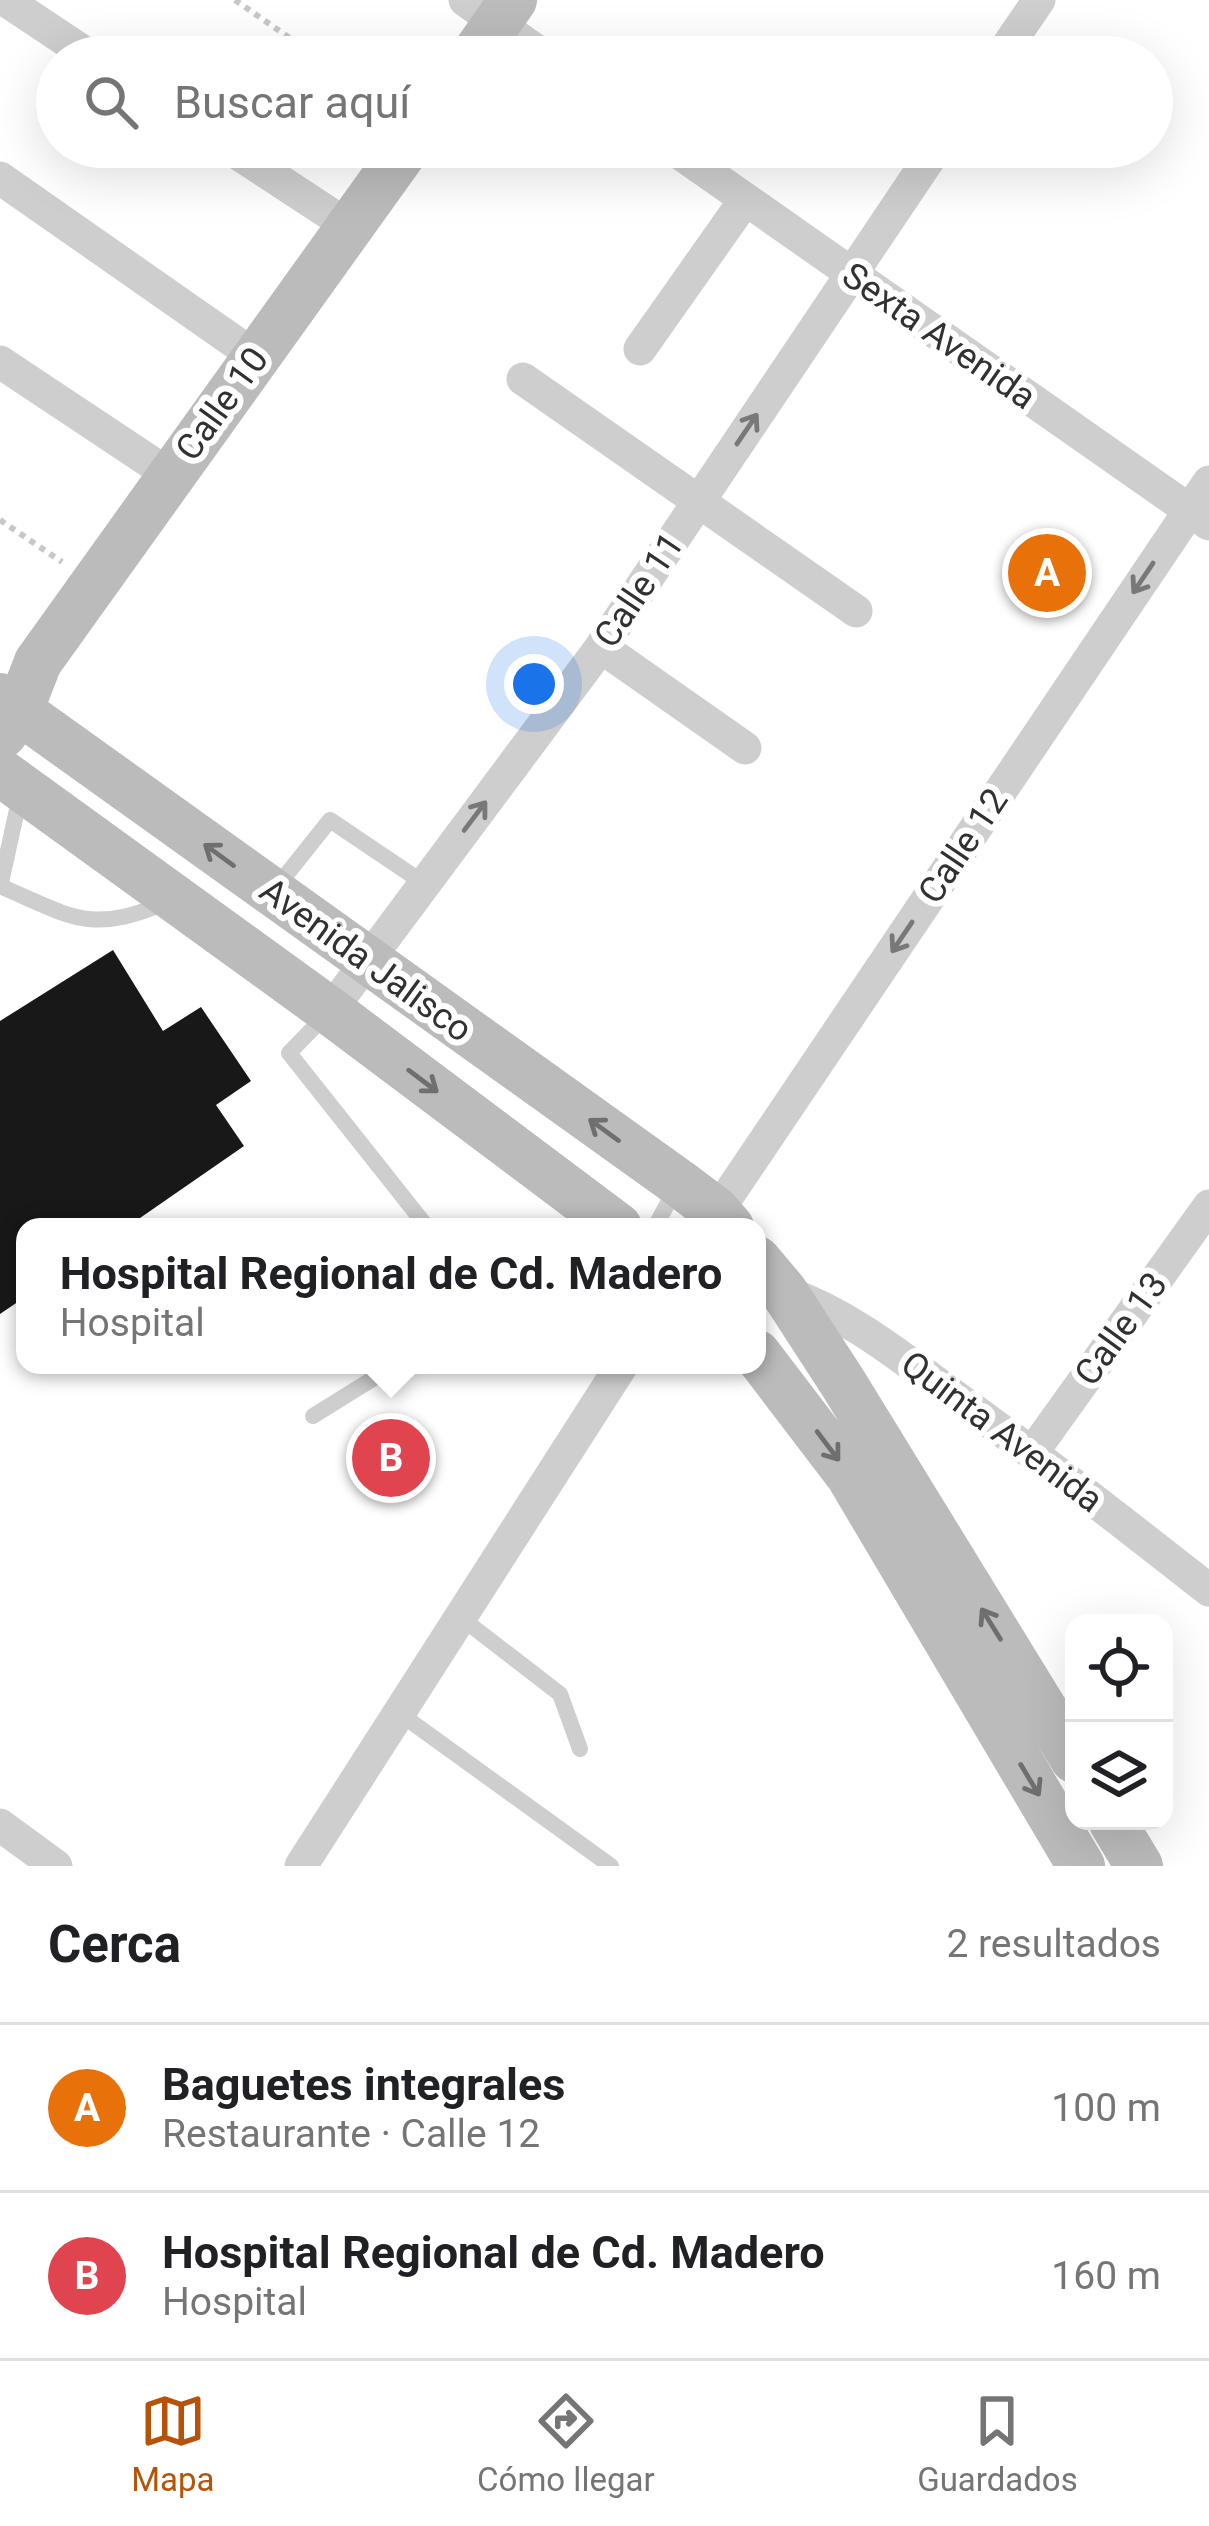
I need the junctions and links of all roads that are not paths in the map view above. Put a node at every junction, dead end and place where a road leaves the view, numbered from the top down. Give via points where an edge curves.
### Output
1 (1039, 0) edge
2 (7, 7) edge
3 (56, 36) edge
4 (1014, 36) edge
5 (260, 168) edge
6 (392, 168) edge
7 (700, 168) edge
8 (923, 168) edge
9 (0, 178) edge
10 (745, 200) junction
11 (350, 227) junction
12 (849, 274) junction
13 (640, 349) dead end
14 (256, 357) junction
15 (0, 362) edge
16 (523, 379) dead end
17 (170, 475) junction
18 (700, 500) junction
19 (1203, 505) edge
20 (856, 610) dead end
21 (601, 647) junction
22 (11, 698) edge
23 (745, 748) dead end
24 (11, 781) edge
25 (424, 884) junction
26 (0, 886) edge
27 (272, 893) junction
28 (174, 899) junction
29 (368, 961) junction
30 (330, 1011) junction
31 (1209, 1206) edge
32 (708, 1212) edge
33 (420, 1218) edge
34 (606, 1218) edge
35 (770, 1276) edge
36 (766, 1366) edge
37 (380, 1374) edge
38 (616, 1374) edge
39 (314, 1416) dead end
40 (1032, 1453) junction
41 (1209, 1590) edge
42 (460, 1617) junction
43 (399, 1713) junction
44 (1065, 1745) edge
45 (580, 1749) dead end
46 (0, 1825) edge
47 (1117, 1830) edge
48 (56, 1866) edge
49 (301, 1866) edge
50 (611, 1866) edge
51 (1081, 1866) edge
52 (1139, 1866) edge

1 - 4 street
2 - 3 street
5 - 11 street
6 - 11 main road, Calle 10
7 - 10 street, Sexta Avenida
8 - 12 street, Calle 11
9 - 14 street
10 - 12 street, Sexta Avenida
10 - 13 street
11 - 14 main road, Calle 10
18 -> 12 street, Calle 11
12 - 19 street, Sexta Avenida
14 - 17 main road, Calle 10
15 - 17 street
16 - 18 street
17 - 22 main road, Calle 10
18 - 20 street
18 - 21 street, Calle 11
19 -> 32 street, Calle 12
21 - 23 street
25 -> 21 street, Calle 11
27 -> 22 main road, Avenida Jalisco
24 - 26 lane
24 - 28 main road, Avenida Jalisco
25 - 27 lane via 330,820
25 - 29 street, Calle 11
26 - 28 lane via 73,918 111,922
27 - 29 main road, Avenida Jalisco
28 - 30 main road, Avenida Jalisco
29 - 30 street, Calle 11
32 -> 29 main road, Avenida Jalisco
30 - 33 lane via 289,1053
30 -> 34 main road, Avenida Jalisco
31 - 40 street, Calle 13
35 - 40 street, Quinta Avenida via 870,1334
44 -> 35 main road
36 -> 51 main road via 850,1476
37 - 39 lane
38 - 42 street
40 - 41 street, Quinta Avenida
42 - 43 street
42 - 45 lane via 560,1694
43 - 49 street
43 - 50 lane
46 - 48 street
47 - 52 main road

